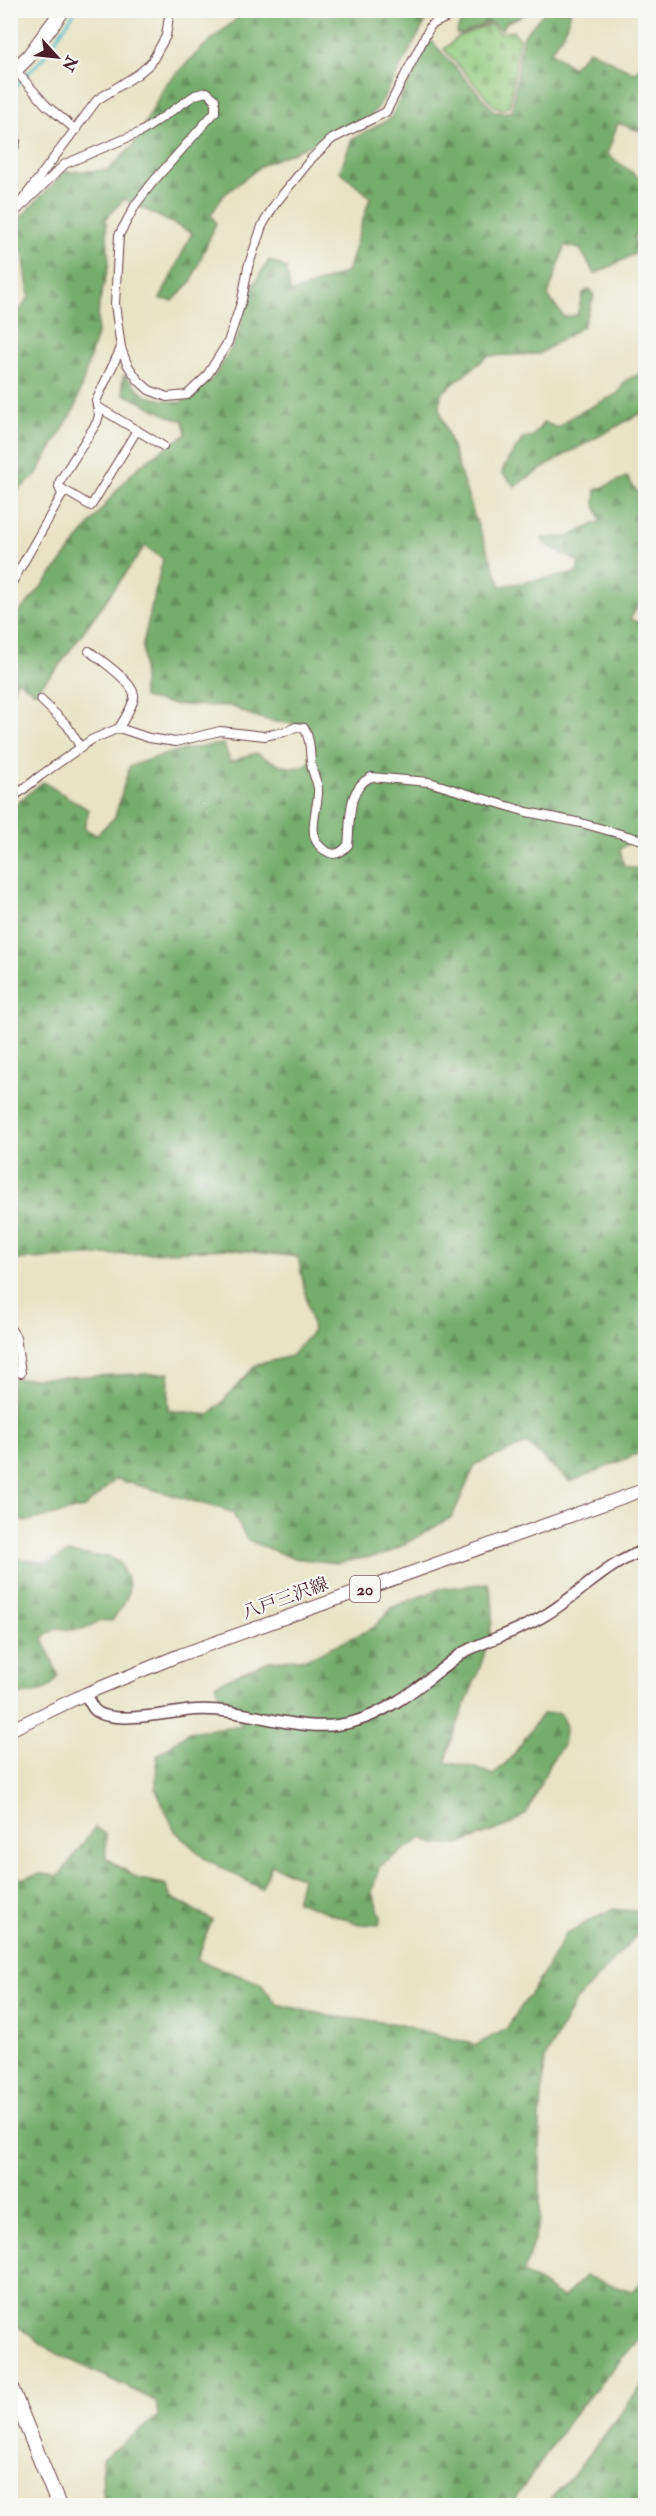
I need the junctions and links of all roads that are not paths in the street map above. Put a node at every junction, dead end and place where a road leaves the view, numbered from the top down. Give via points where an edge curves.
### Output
1 (63, 10) edge
2 (170, 10) edge
3 (462, 10) edge
4 (13, 73) edge
5 (10, 127) edge
6 (76, 130) junction
7 (10, 153) edge
8 (10, 198) edge
9 (15, 212) edge
10 (121, 348) junction
11 (98, 407) junction
12 (137, 430) junction
13 (163, 446) dead end
14 (59, 488) junction
15 (10, 585) edge
16 (89, 651) dead end
17 (41, 700) dead end
18 (119, 728) junction
19 (81, 748) junction
20 (10, 800) edge
21 (645, 841) edge
22 (10, 1328) edge
23 (21, 1373) dead end
24 (645, 1489) edge
25 (645, 1550) edge
26 (85, 1694) junction
27 (10, 1730) edge
28 (10, 2385) edge
29 (59, 2505) edge

1 - 4 highway
2 - 6 street via 166,36 151,63 97,100
3 - 10 street via 431,25 386,112 332,139 275,204 258,236 228,342 206,377 187,395 167,397 149,390 138,380
4 - 6 street
5 - 7 street via 17,142
6 - 9 street
8 - 9 street
9 - 10 street via 65,164 141,132 195,95 207,92 215,99 215,112 152,183 119,236 115,304
10 - 11 street via 96,401
11 - 12 street
11 - 14 street via 97,422
12 - 13 street
12 - 14 street via 91,506
14 - 15 street via 62,495
16 - 18 street via 133,690 134,697
17 - 19 street via 67,725
18 - 19 street
18 - 21 street via 176,742 220,731 264,735 304,728 309,736 318,793 314,833 319,846 334,854 348,845 354,793 371,777 429,782 527,812
19 - 20 street
22 - 23 street via 16,1337
24 - 26 main road, 八戸三沢線 / 20 via 180,1655
25 - 26 street via 615,1566 548,1614 462,1653 375,1715 353,1722 330,1726 198,1710 109,1718 95,1710
26 - 27 main road, 八戸三沢線 / 20
28 - 29 highway

